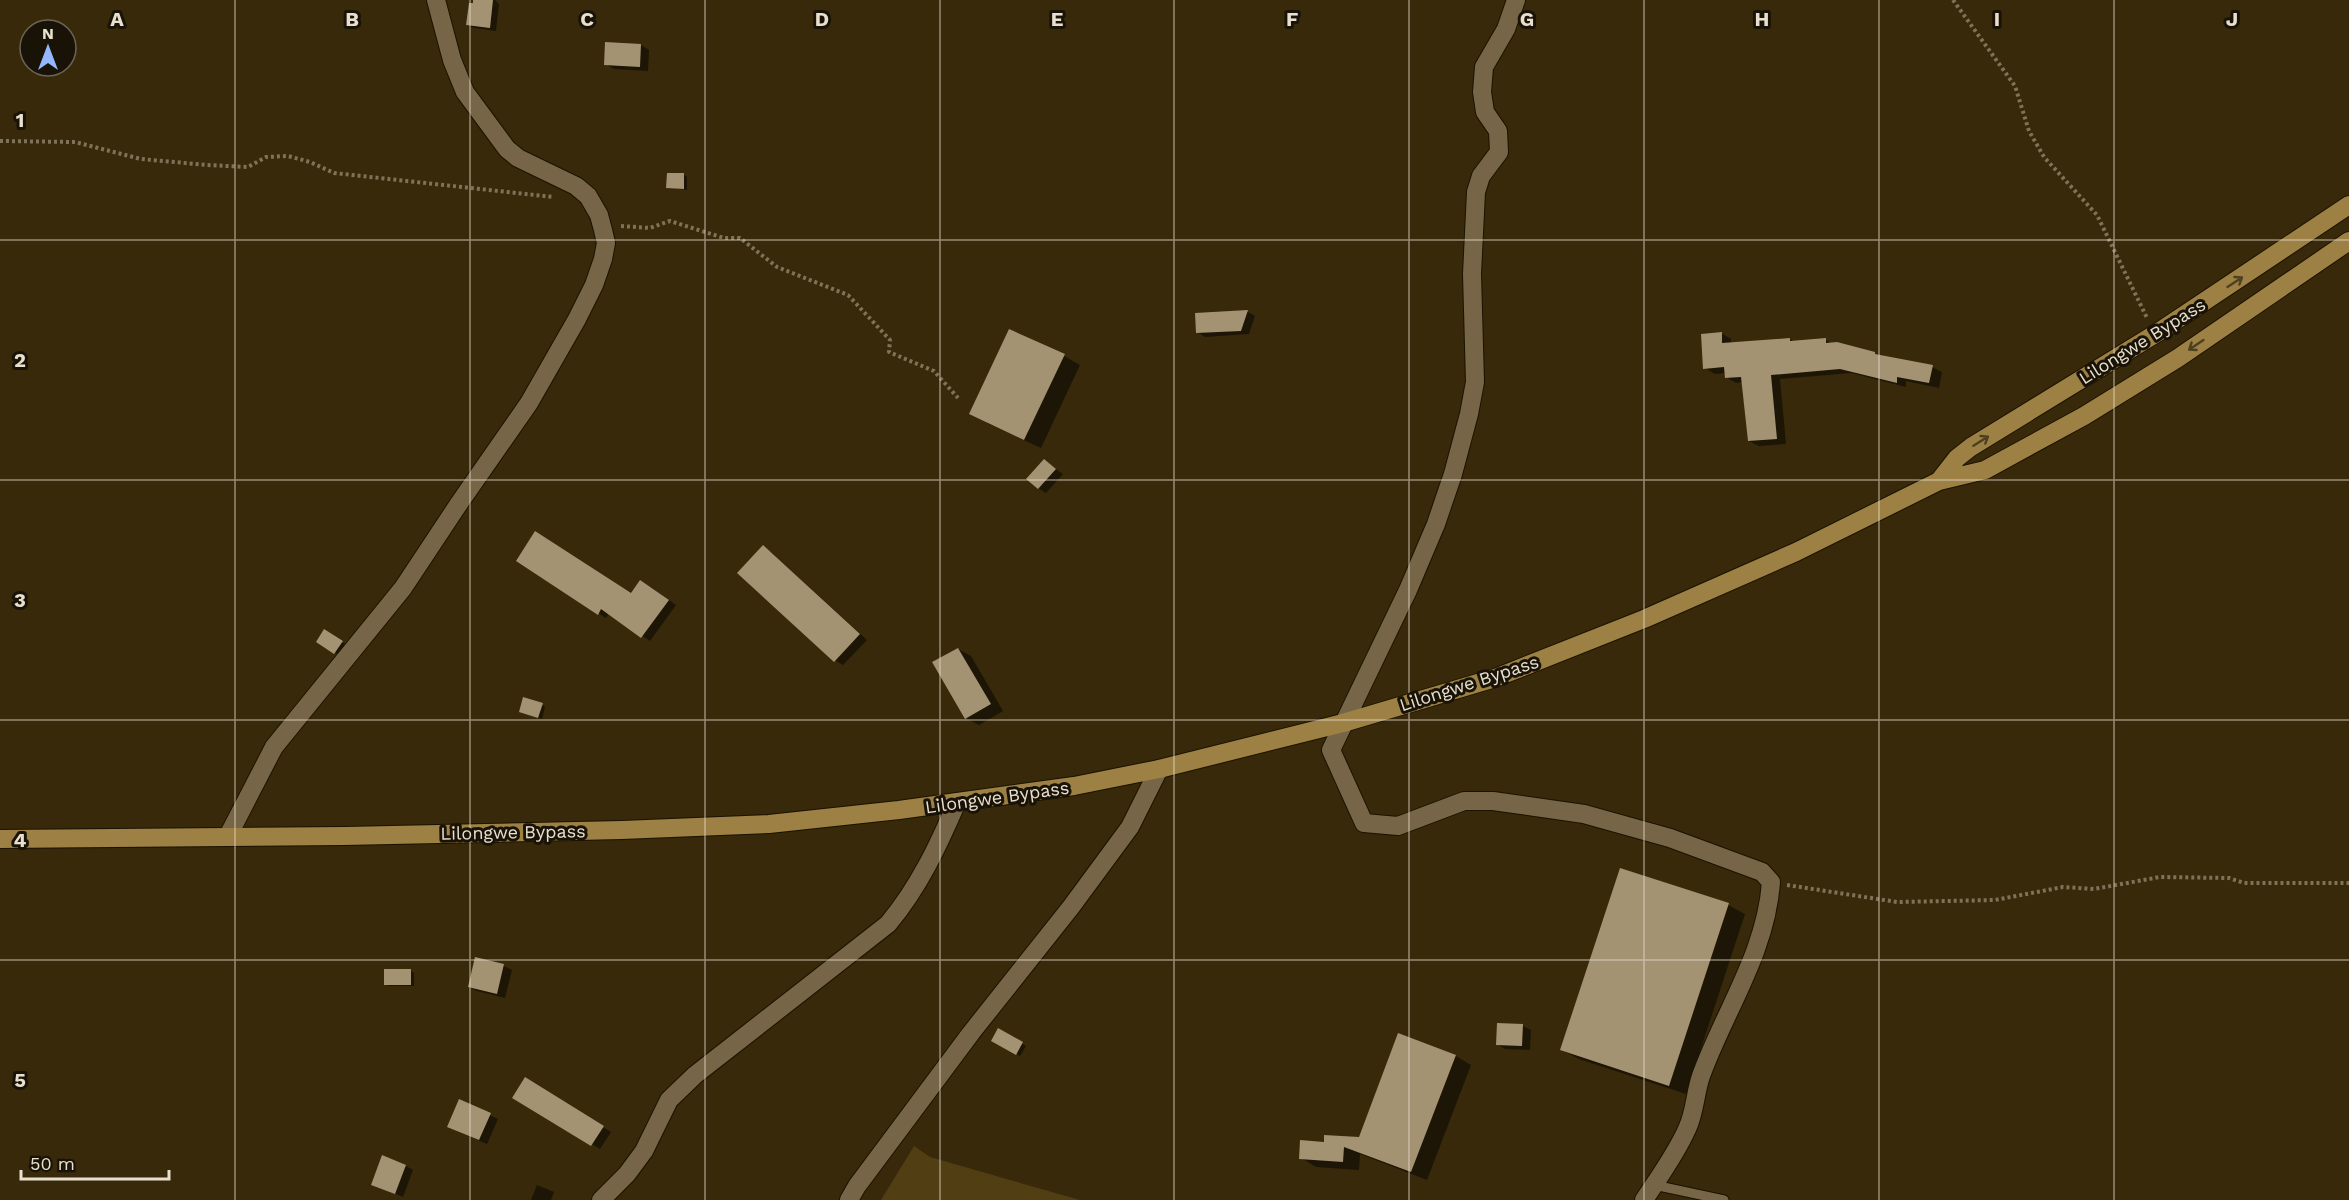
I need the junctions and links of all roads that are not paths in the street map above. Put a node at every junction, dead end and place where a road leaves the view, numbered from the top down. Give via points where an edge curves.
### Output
1 (436, 0) edge
2 (1516, 0) edge
3 (2349, 205) edge
4 (2349, 242) edge
5 (1939, 482) junction
6 (1343, 723) junction
7 (1159, 769) junction
8 (957, 802) junction
9 (228, 836) junction
10 (0, 839) edge
11 (1649, 1192) edge
12 (601, 1200) edge
13 (849, 1200) edge
14 (1724, 1200) edge

1 - 9 street via 459,79 490,128 518,158 576,186 588,196 599,215 606,243 594,285 529,403 403,588 274,747
2 - 6 street via 1506,29 1484,67 1485,112 1498,131 1499,152 1481,176 1476,192 1472,274 1475,382 1469,414 1436,524
5 -> 3 main road, Lilongwe Bypass via 1971,447 2169,325
4 -> 5 main road, Lilongwe Bypass via 2178,358 2084,416 1985,470
5 - 6 main road, Lilongwe Bypass via 1644,620 1495,678
6 - 7 main road, Lilongwe Bypass
6 - 11 street via 1331,750 1364,823 1398,826 1464,801 1493,801 1584,814 1670,838 1762,872 1771,882 1758,941 1701,1076 1688,1128
7 - 8 main road, Lilongwe Bypass via 1074,786
7 - 13 street via 1130,827 919,1101
8 - 9 main road, Lilongwe Bypass via 769,824
8 - 12 street via 923,875 888,924 695,1075 669,1100 644,1151
9 - 10 main road, Lilongwe Bypass
11 - 14 lane

